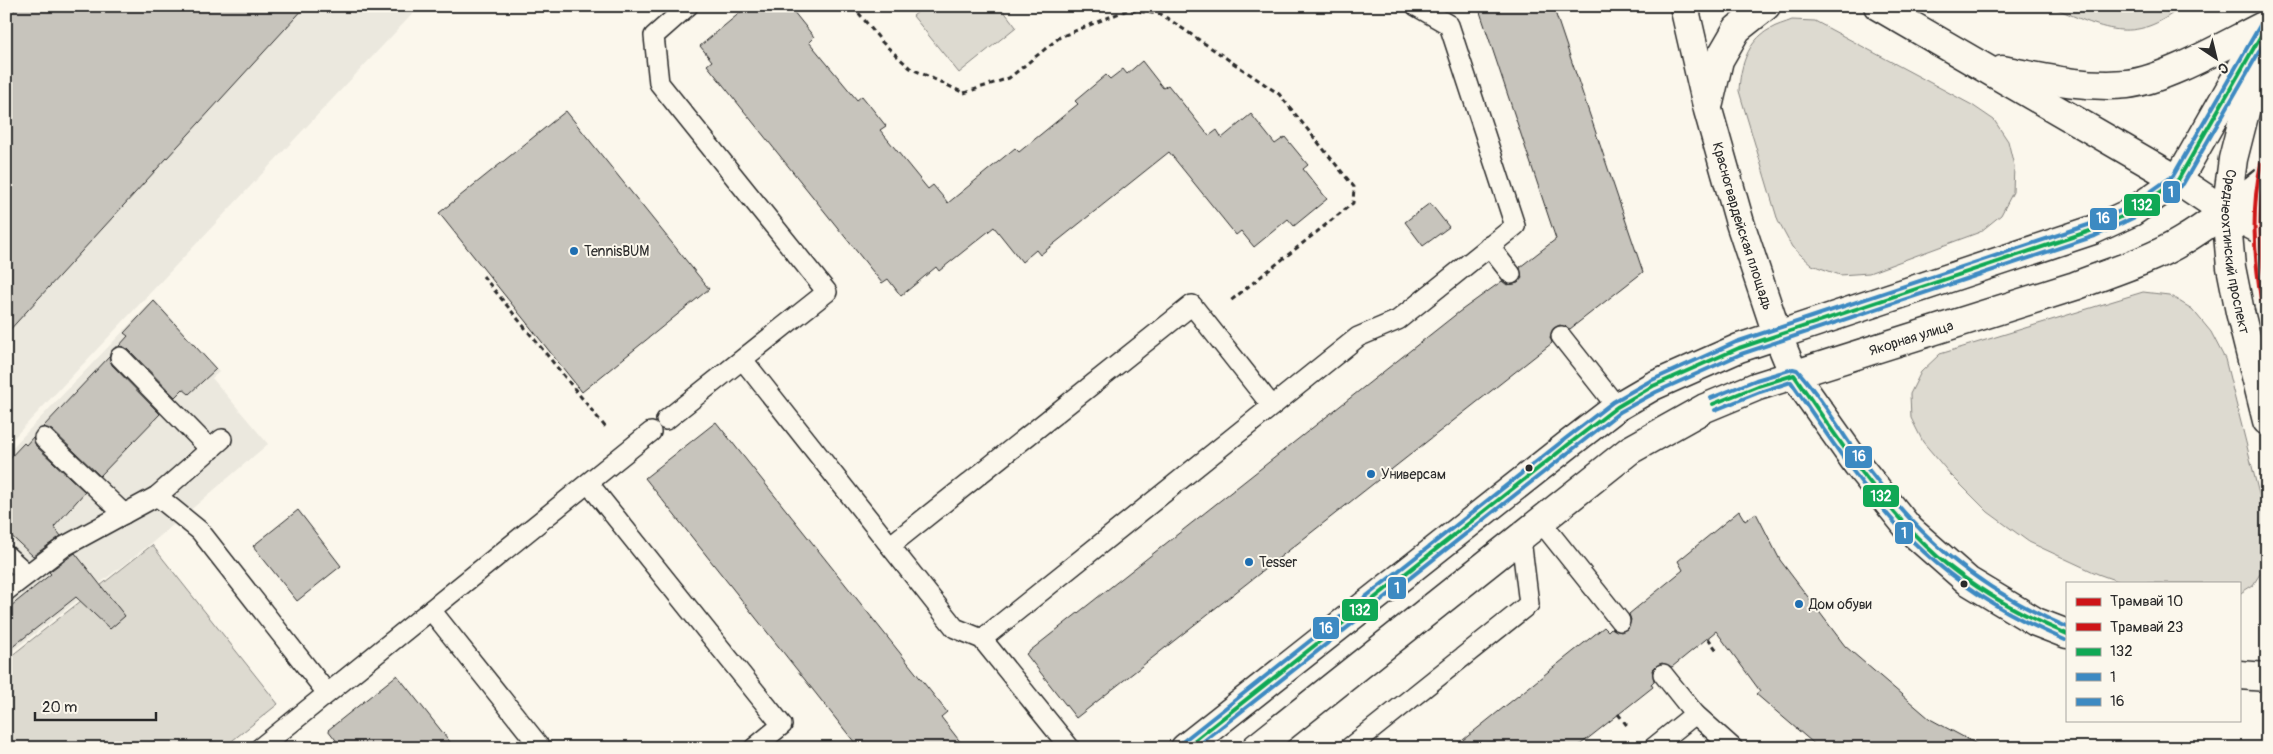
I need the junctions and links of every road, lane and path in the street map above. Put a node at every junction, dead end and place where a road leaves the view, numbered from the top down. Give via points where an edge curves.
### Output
1 (688, 6) edge
2 (853, 6) edge
3 (1416, 6) edge
4 (1684, 6) edge
5 (1766, 6) edge
6 (1878, 6) edge
7 (2267, 25) edge
8 (1981, 66) junction
9 (1708, 110) junction
10 (2178, 180) junction
11 (2267, 180) edge
12 (2226, 212) junction
13 (2267, 233) edge
14 (1489, 246) junction
15 (1511, 274) dead end
16 (483, 276) dead end
17 (1205, 322) junction
18 (1777, 334) junction
19 (1561, 336) dead end
20 (120, 357) dead end
21 (743, 360) junction
22 (1794, 375) junction
23 (1271, 405) junction
24 (1617, 407) junction
25 (666, 420) dead end
26 (2267, 421) edge
27 (651, 432) dead end
28 (44, 438) dead end
29 (627, 453) junction
30 (589, 484) junction
31 (157, 496) junction
32 (124, 514) junction
33 (1541, 522) junction
34 (1520, 539) junction
35 (891, 545) junction
36 (6, 555) edge
37 (27, 574) junction
38 (6, 591) edge
39 (431, 610) junction
40 (1620, 621) dead end
41 (2066, 634) edge
42 (1708, 638) dead end
43 (982, 639) junction
44 (1718, 652) dead end
45 (1663, 674) dead end
46 (2240, 675) edge
47 (2267, 677) edge
48 (327, 693) junction
49 (1618, 714) dead end
50 (1695, 714) junction
51 (1632, 730) dead end
52 (281, 741) edge
53 (260, 748) edge
54 (542, 748) edge
55 (754, 748) edge
56 (1070, 748) edge
57 (1185, 748) edge
58 (1256, 748) edge
59 (1349, 748) edge
60 (1653, 748) edge
61 (1733, 748) edge

1 - 21 lane via 654,36 659,83 827,292
2 - 17 path via 882,42 910,68 964,93 1009,78 1060,37 1128,10 1161,14 1280,94 1354,187 1353,203
3 - 14 lane via 1449,25 1515,226
4 - 9 street, Красногвардейская площадь
5 - 9 street via 1736,28 1719,60
6 - 8 street
7 - 8 street via 2165,73 2128,84 2078,85
7 - 10 street
7 - 12 street, Среднеохтинский проспект via 2235,151
8 - 10 street
9 - 18 street, Красногвардейская площадь via 1740,223
10 - 12 street
10 - 18 street via 2132,212 2092,230
11 - 12 street, Якорная улица
12 - 13 street
12 - 22 street, Якорная улица via 2181,242 2123,268
12 - 26 street, Среднеохтинский проспект via 2231,267
14 - 15 lane
14 - 23 lane via 1398,320 1358,337
16 - 29 path
17 - 23 lane
17 - 35 lane via 1192,305
18 - 22 street, Красногвардейская площадь
18 - 24 street via 1689,369
19 - 24 lane
20 - 31 lane via 217,444
21 - 25 lane
21 - 35 lane
22 - 33 street, Якорная улица via 1758,386 1675,423 1630,450
22 - 41 street, Красногвардейская площадь via 1857,464 1910,530 1968,581 2036,622
23 - 43 lane
24 - 57 street
27 - 29 lane
28 - 32 lane
29 - 30 lane
30 - 39 lane
30 - 55 lane via 782,725
31 - 32 lane
31 - 48 lane via 200,530
32 - 37 lane via 64,546
33 - 34 street, Якорная улица
33 - 40 lane
34 - 58 street, Якорная улица
34 - 59 lane via 1529,604
35 - 43 lane via 955,628
36 - 37 lane
37 - 38 lane
39 - 48 lane
39 - 54 lane
42 - 44 path
43 - 56 lane
45 - 50 lane
46 - 47 street
48 - 52 lane
49 - 51 path
50 - 60 lane
50 - 61 lane
52 - 53 lane

